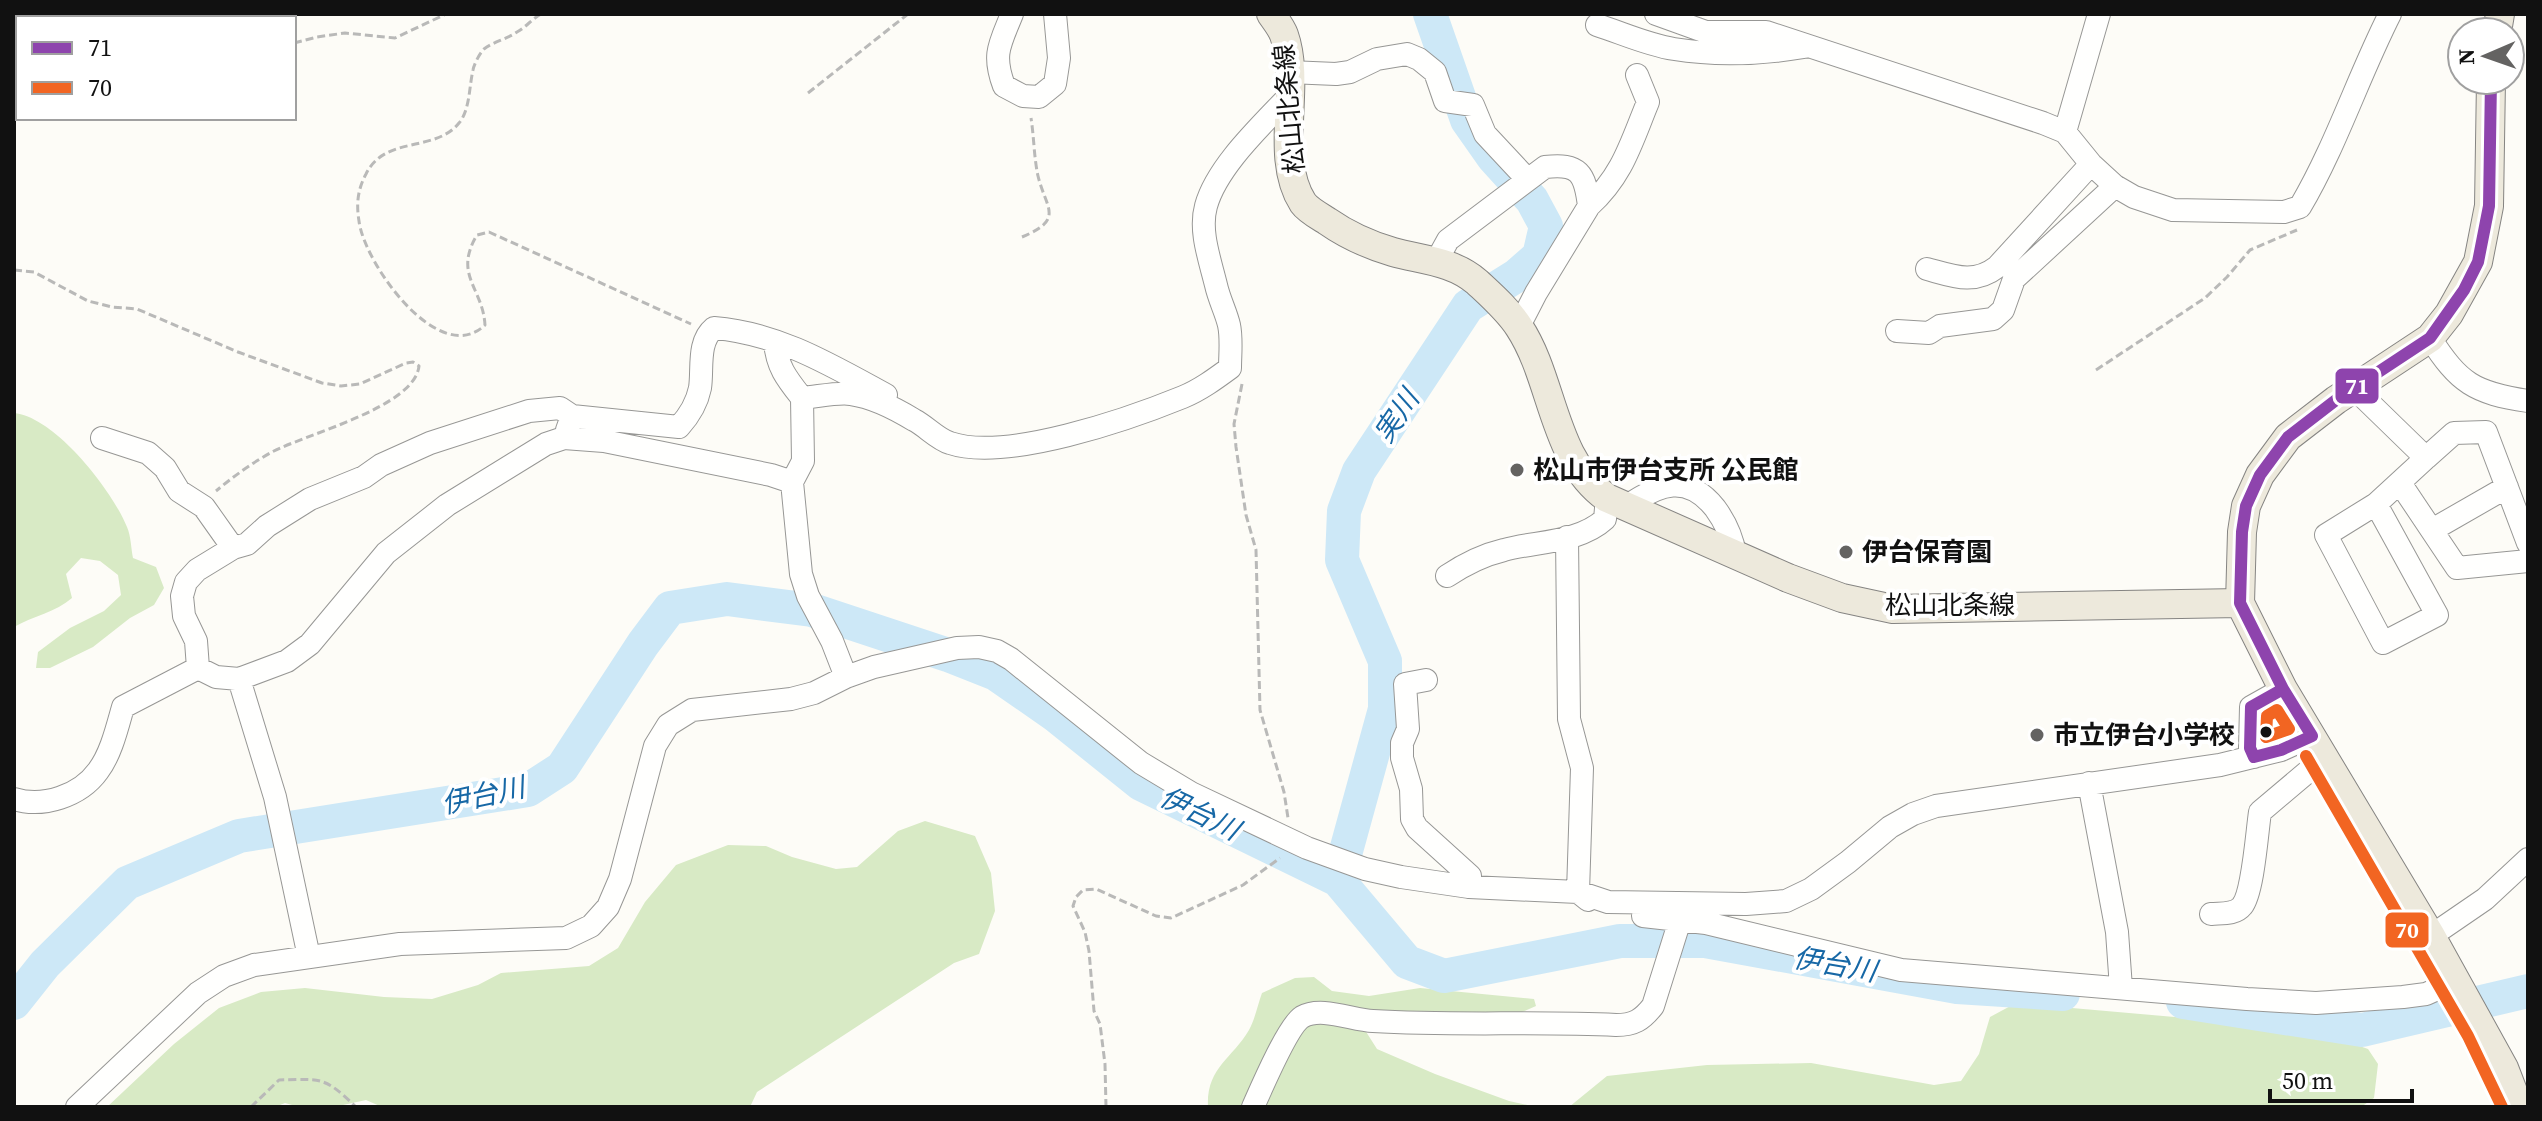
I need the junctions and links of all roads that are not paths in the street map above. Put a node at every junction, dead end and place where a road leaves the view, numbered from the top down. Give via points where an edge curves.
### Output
1 (1012, 14) edge
2 (1055, 14) edge
3 (1271, 14) edge
4 (1656, 14) edge
5 (2099, 14) edge
6 (2390, 14) edge
7 (1597, 25) dead end
8 (1805, 47) junction
9 (1637, 75) dead end
10 (1290, 83) junction
11 (2491, 96) edge
12 (2065, 132) junction
13 (2091, 164) junction
14 (1521, 184) junction
15 (2115, 186) junction
16 (1589, 206) junction
17 (1437, 260) junction
18 (1927, 269) dead end
19 (1519, 326) junction
20 (1897, 331) dead end
21 (2430, 338) junction
22 (775, 342) junction
23 (2354, 388) junction
24 (802, 398) junction
25 (2528, 401) edge
26 (572, 416) junction
27 (913, 419) junction
28 (102, 438) dead end
29 (564, 438) junction
30 (2426, 458) junction
31 (792, 482) junction
32 (2400, 483) junction
33 (2507, 487) junction
34 (1617, 502) junction
35 (2376, 504) junction
36 (2432, 530) junction
37 (1567, 537) junction
38 (2528, 543) edge
39 (233, 548) junction
40 (1735, 554) junction
41 (2528, 561) edge
42 (1447, 576) dead end
43 (2240, 603) junction
44 (198, 668) junction
45 (846, 677) junction
46 (239, 679) junction
47 (1426, 680) dead end
48 (2283, 689) junction
49 (2319, 746) junction
50 (2254, 757) junction
51 (2089, 783) junction
52 (14, 799) edge
53 (2528, 859) edge
54 (1469, 887) junction
55 (1578, 892) junction
56 (2211, 914) dead end
57 (1678, 927) junction
58 (2431, 936) junction
59 (309, 957) junction
60 (2455, 981) junction
61 (2121, 988) junction
62 (2519, 1106) edge
63 (77, 1107) edge
64 (1253, 1107) edge

1 - 2 street via 997,67 1004,86 1039,97 1055,84
3 - 10 main road, 松山北条線 via 1283,33
4 - 8 street via 1706,32 1766,32
5 - 12 street
6 - 15 street via 2300,207 2284,212 2173,210
7 - 8 street via 1684,50 1769,53
8 - 12 street
9 - 16 street via 1648,102 1620,172
10 - 14 street via 1350,72 1377,59 1407,54 1419,59 1435,72 1445,101 1473,105 1485,134
10 - 17 main road, 松山北条線 via 1293,182 1304,206 1362,241
10 - 27 street via 1220,176 1206,207 1205,237 1229,327 1230,368 1183,397 1032,444 949,443
11 - 21 main road via 2485,235 2464,290
12 - 13 street
13 - 15 street
13 - 18 street via 1984,277 1966,279
14 - 16 street via 1545,167 1575,169 1583,177
14 - 17 street via 1448,240
15 - 20 street via 2014,279 2003,310 1993,319 1940,326 1929,333
16 - 19 street
17 - 19 main road, 松山北条線 via 1474,279
19 - 34 main road, 松山北条線 via 1576,466 1590,485
21 - 23 main road
21 - 25 street via 2464,382
22 - 24 street via 781,372
22 - 26 street via 745,331 714,328 704,341 700,390 679,427
22 - 27 street via 808,352 888,396 904,405
23 - 30 street
23 - 43 main road via 2288,437 2260,475 2246,506
24 - 27 street via 850,394
24 - 31 street via 803,461
26 - 29 street
26 - 39 street via 560,408 529,411 430,443 310,499 247,544
28 - 39 street via 148,453 179,491 204,507
29 - 31 street via 618,444
29 - 46 street via 447,505 386,553 310,644 287,661
30 - 32 street
30 - 33 street via 2454,433 2486,432
31 - 45 street via 801,574
32 - 35 street
32 - 36 street
33 - 36 street
33 - 38 street
34 - 37 street via 1595,529
34 - 40 main road, 松山北条線
34 - 40 street via 1650,490 1688,486 1704,494 1719,514
35 - 35 street via 2326,535 2383,643 2437,615
36 - 41 street via 2457,568
37 - 42 street via 1503,550
37 - 55 street via 1569,719 1582,768
39 - 44 street via 186,582 184,616 196,641
40 - 43 main road, 松山北条線 via 1842,598 1893,609
43 - 48 main road
44 - 46 street via 216,677
44 - 52 street via 123,707 98,771 77,790 53,800
45 - 54 street via 957,648 997,651 1163,779 1290,840 1365,869
45 - 59 street via 791,699 692,710 668,725 655,746 620,879 608,907 591,926 566,938 400,944
46 - 59 street via 275,797
47 - 54 street via 1405,684 1408,729 1402,758 1412,819 1470,876
48 - 49 main road
48 - 50 street via 2251,707
49 - 50 street
49 - 56 street via 2260,812 2242,906
49 - 58 main road
50 - 51 street
51 - 55 street via 1913,814 1811,889 1786,901 1608,902
51 - 61 street via 2117,932
53 - 58 street via 2485,899
54 - 55 street
55 - 57 street via 1604,911
57 - 61 street via 1706,923 1901,970
57 - 64 street via 1653,1006 1644,1018 1628,1025 1399,1023 1305,1015 1287,1033
58 - 60 main road
59 - 63 street via 254,965 224,976 176,1012
60 - 61 street via 2426,994 2316,1003
60 - 62 main road

